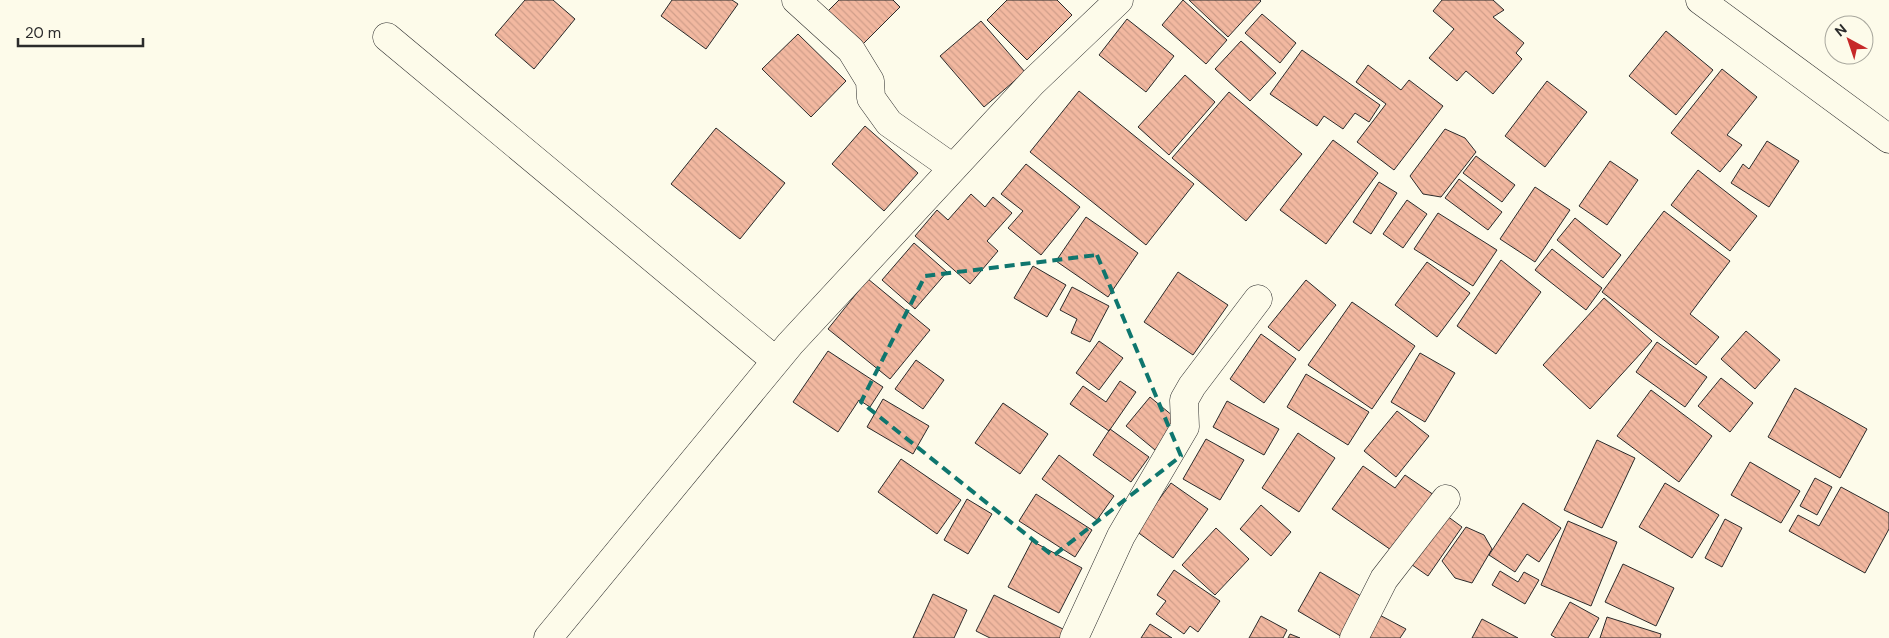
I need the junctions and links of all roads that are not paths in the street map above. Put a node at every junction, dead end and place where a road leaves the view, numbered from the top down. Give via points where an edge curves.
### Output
1 (796, 0) edge
2 (1119, 0) edge
3 (1700, 0) edge
4 (387, 37) dead end
5 (1889, 139) edge
6 (953, 168) junction
7 (1258, 299) dead end
8 (776, 361) junction
9 (1446, 499) dead end
10 (548, 638) edge
11 (1074, 638) edge
12 (1354, 638) edge

1 - 6 street via 851,50 870,81 872,98 889,123
2 - 6 street via 1033,82
3 - 5 street
4 - 8 street
6 - 8 street
7 - 11 street via 1184,400 1185,427 1121,536
8 - 10 street
9 - 12 street via 1384,579

